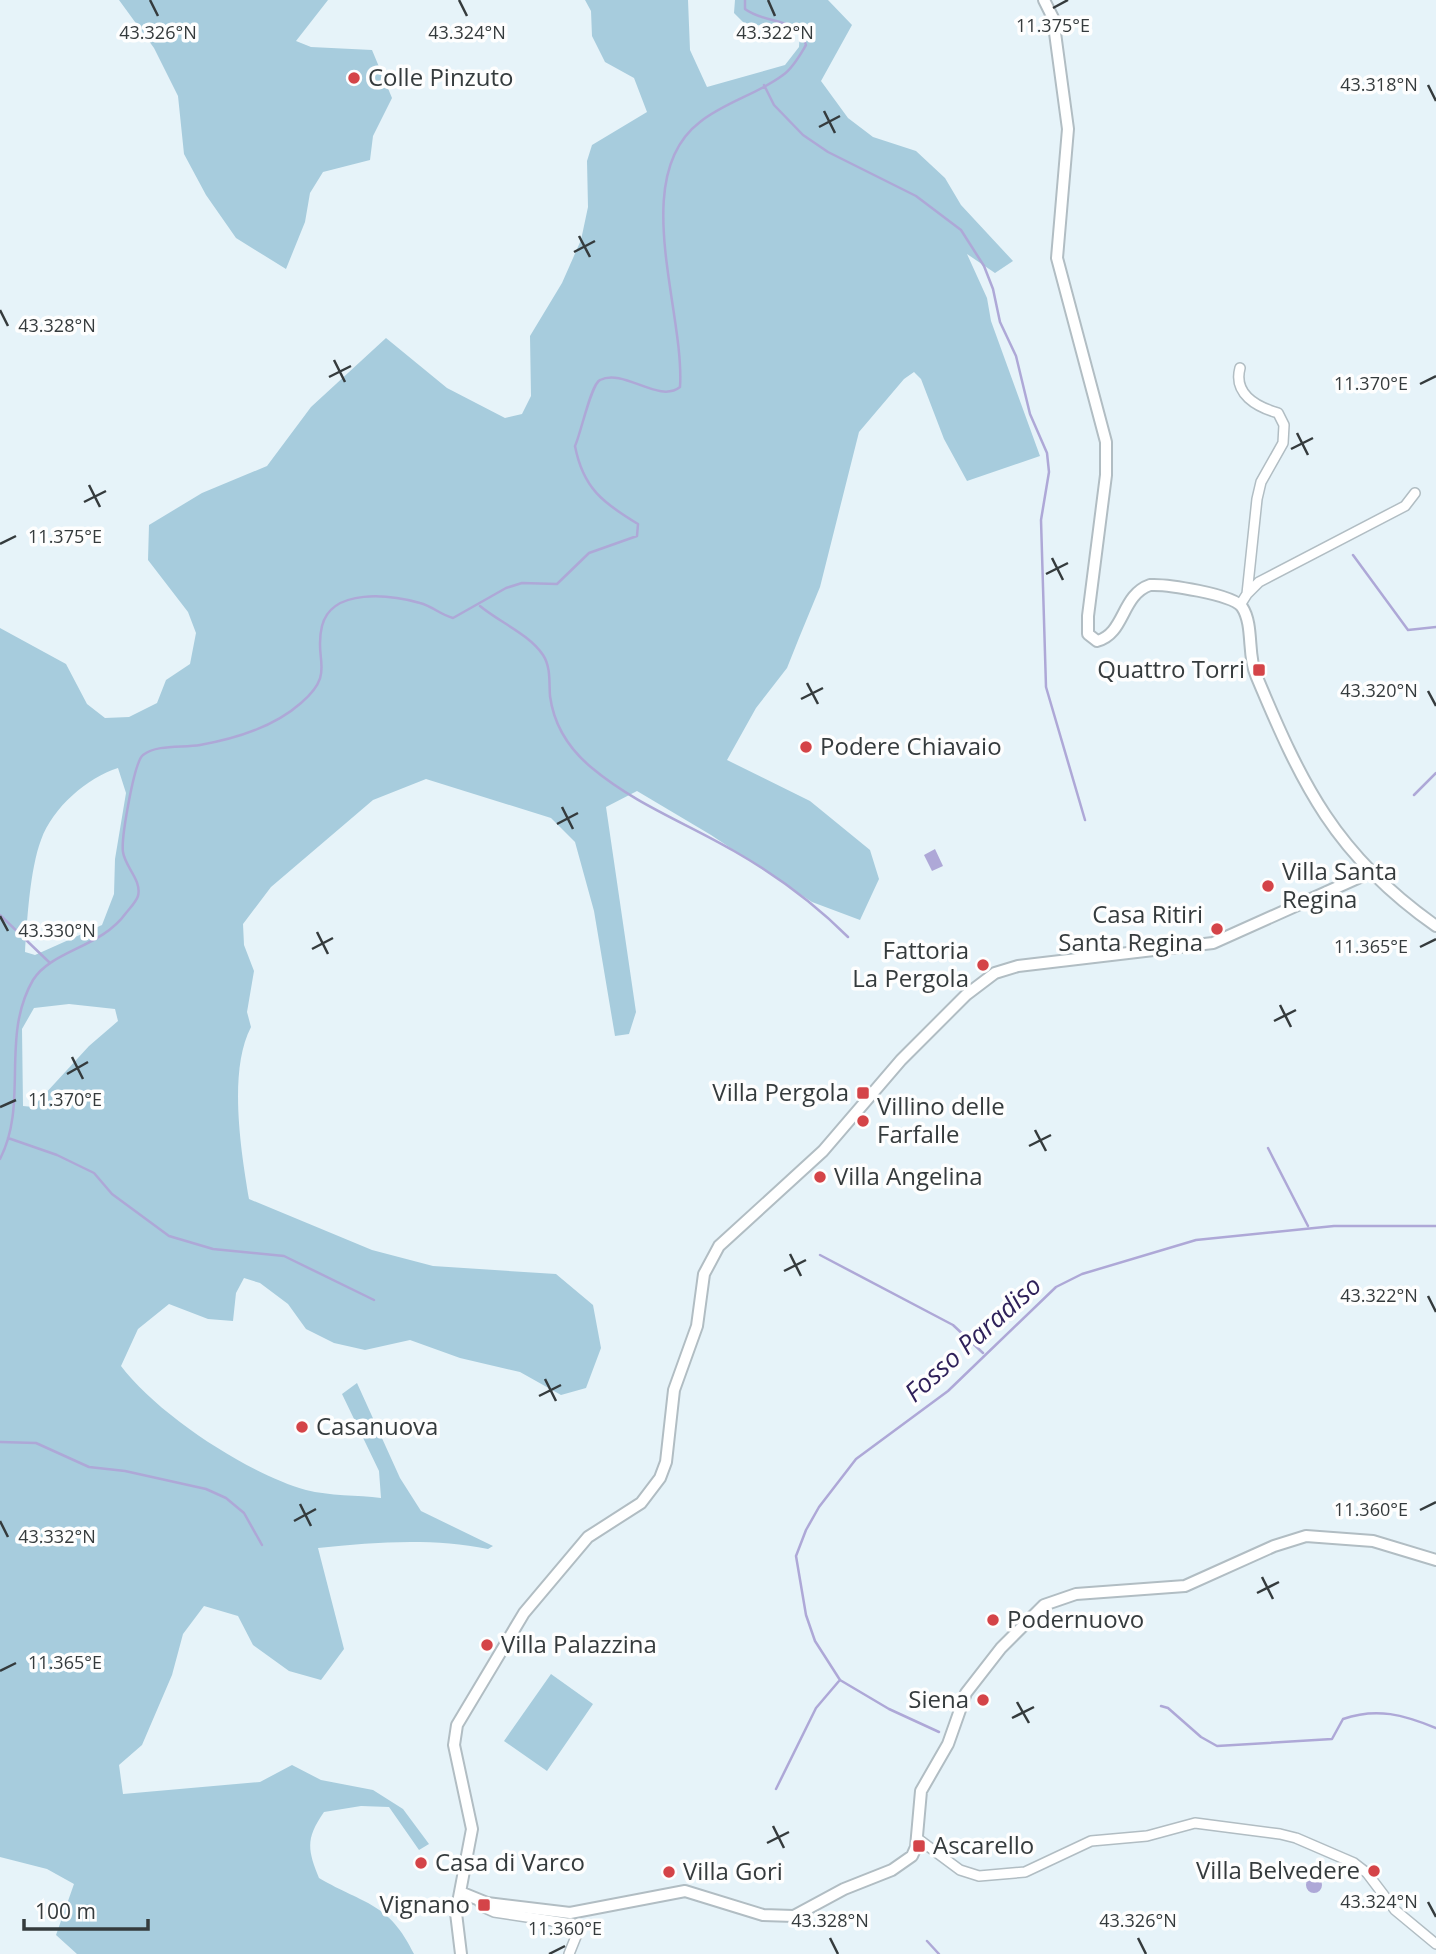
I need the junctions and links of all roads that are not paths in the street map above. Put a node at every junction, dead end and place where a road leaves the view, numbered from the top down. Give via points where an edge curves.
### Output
1 (1047, 2) edge
2 (1240, 368) dead end
3 (1415, 493) dead end
4 (1247, 594) junction
5 (1240, 605) junction
6 (1369, 873) junction
7 (1436, 926) edge
8 (1436, 1560) edge
9 (917, 1838) junction
10 (460, 1892) junction
11 (479, 1901) junction
12 (1436, 1944) edge
13 (461, 1954) edge
14 (569, 1954) edge

1 - 5 street via 1068,129 1057,258 1106,442 1107,475 1088,633 1097,641 1108,637 1132,597 1150,585 1218,596
2 - 4 street via 1238,376 1248,399 1278,413 1284,425 1283,443 1256,499
3 - 4 street via 1405,506 1259,583
4 - 5 street
5 - 6 street via 1253,669 1303,780 1321,813
6 - 7 street
6 - 10 street via 1217,942 1012,967 981,983 933,1026 823,1151 719,1246 704,1274 697,1326 674,1390 660,1478 641,1503 588,1537 524,1613 457,1725 454,1745 472,1829
8 - 9 street via 1373,1541 1306,1536 1185,1586 1081,1593 1049,1602 1030,1617 966,1693 946,1749 921,1791
9 - 11 street via 914,1854 901,1865 791,1917 756,1913 682,1891 570,1913
9 - 12 street via 960,1870 979,1876 1025,1872 1091,1841 1147,1836 1195,1823 1280,1834 1367,1872 1395,1910
10 - 11 street
10 - 13 street via 456,1917
11 - 14 street via 494,1912 573,1924 577,1934

